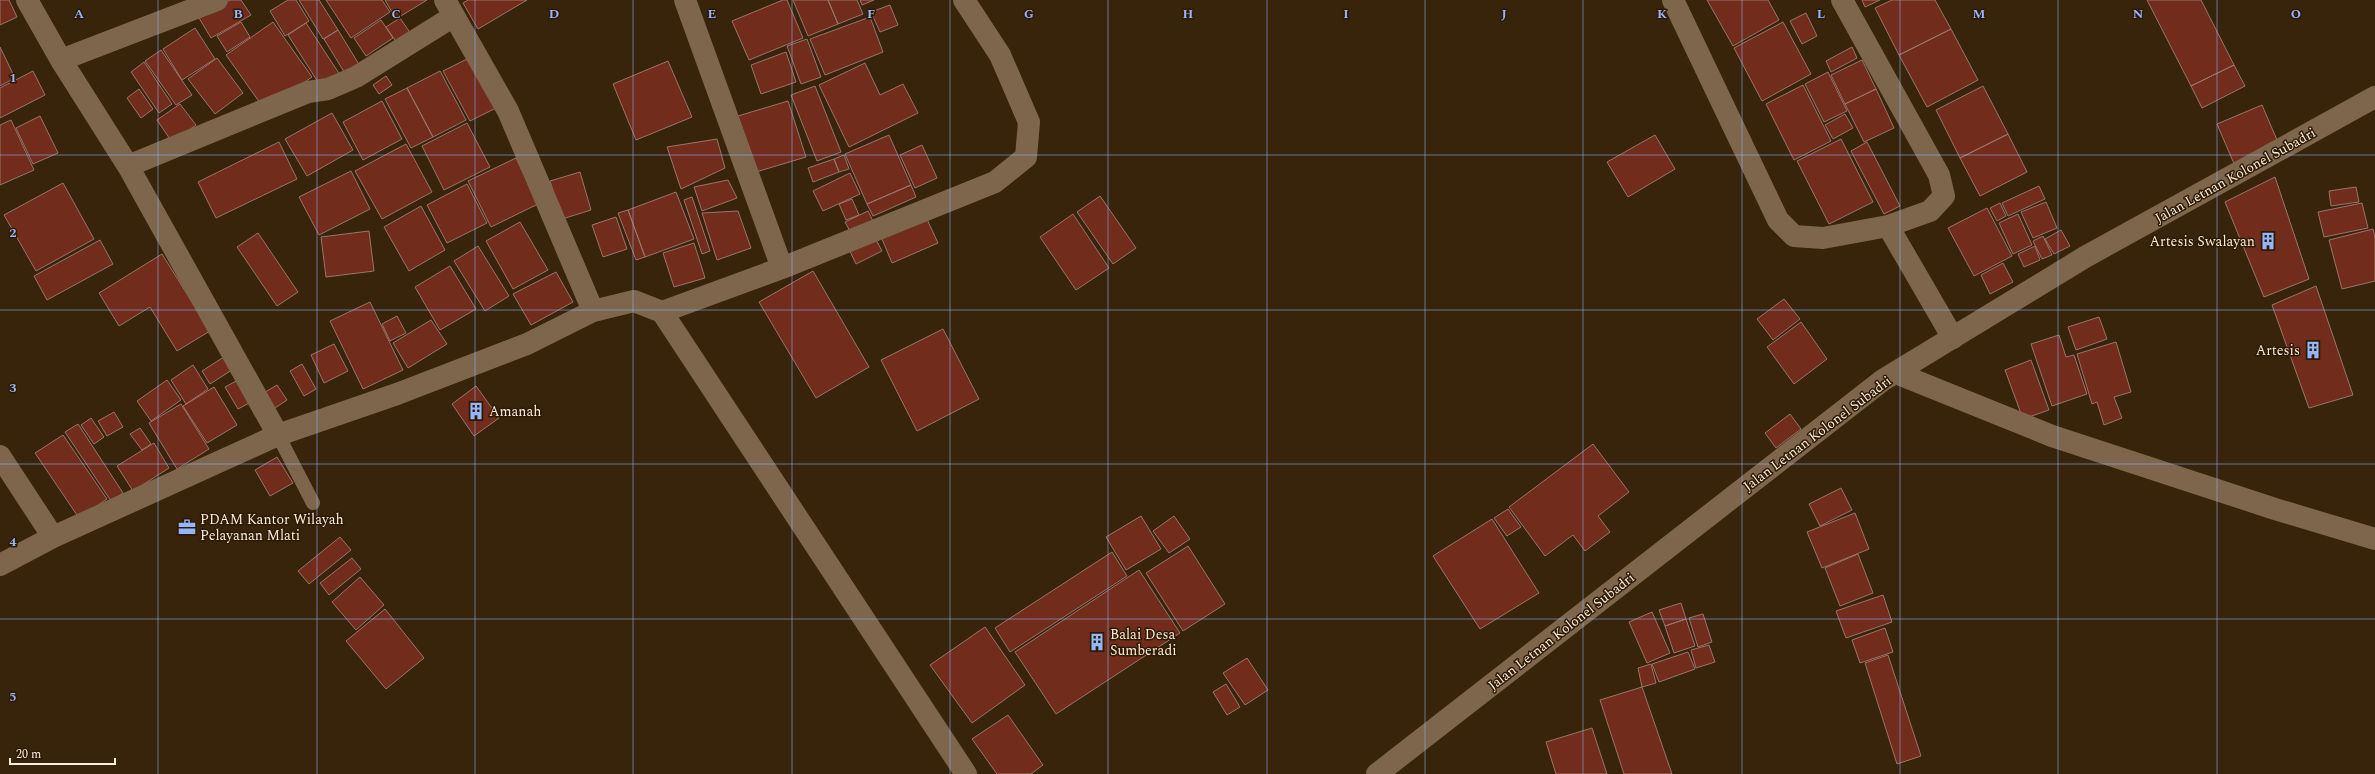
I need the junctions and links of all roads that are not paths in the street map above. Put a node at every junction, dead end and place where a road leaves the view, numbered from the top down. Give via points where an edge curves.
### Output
1 (27, 0) edge
2 (217, 0) edge
3 (685, 0) edge
4 (964, 0) edge
5 (1673, 0) edge
6 (1842, 0) edge
7 (450, 8) edge
8 (61, 60) junction
9 (2375, 97) edge
10 (128, 166) junction
11 (1888, 226) junction
12 (782, 268) junction
13 (593, 311) junction
14 (662, 312) junction
15 (1954, 338) junction
16 (1896, 373) junction
17 (278, 435) junction
18 (0, 456) edge
19 (313, 503) dead end
20 (53, 536) junction
21 (2375, 539) edge
22 (0, 565) edge
23 (966, 774) edge
24 (1377, 774) edge

1 - 8 street
2 - 8 street
3 - 12 street
4 - 12 street via 1000,55 1029,122 1026,157 995,182
5 - 11 street via 1778,220 1794,236 1823,238
6 - 11 street via 1938,175 1944,196 1930,211
7 - 10 street via 349,80 328,89 308,92
7 - 13 street via 508,111
8 - 10 street
9 - 15 street, Jalan Letnan Kolonel Subadri via 2085,257
10 - 17 street
11 - 15 street
12 - 14 street
13 - 14 street via 634,301
13 - 17 street via 526,344 397,394
14 - 23 street
15 - 16 street, Jalan Letnan Kolonel Subadri
16 - 21 street via 2052,436
16 - 24 street, Jalan Letnan Kolonel Subadri via 1883,380
17 - 19 lane
17 - 20 street
18 - 20 street
20 - 22 street

